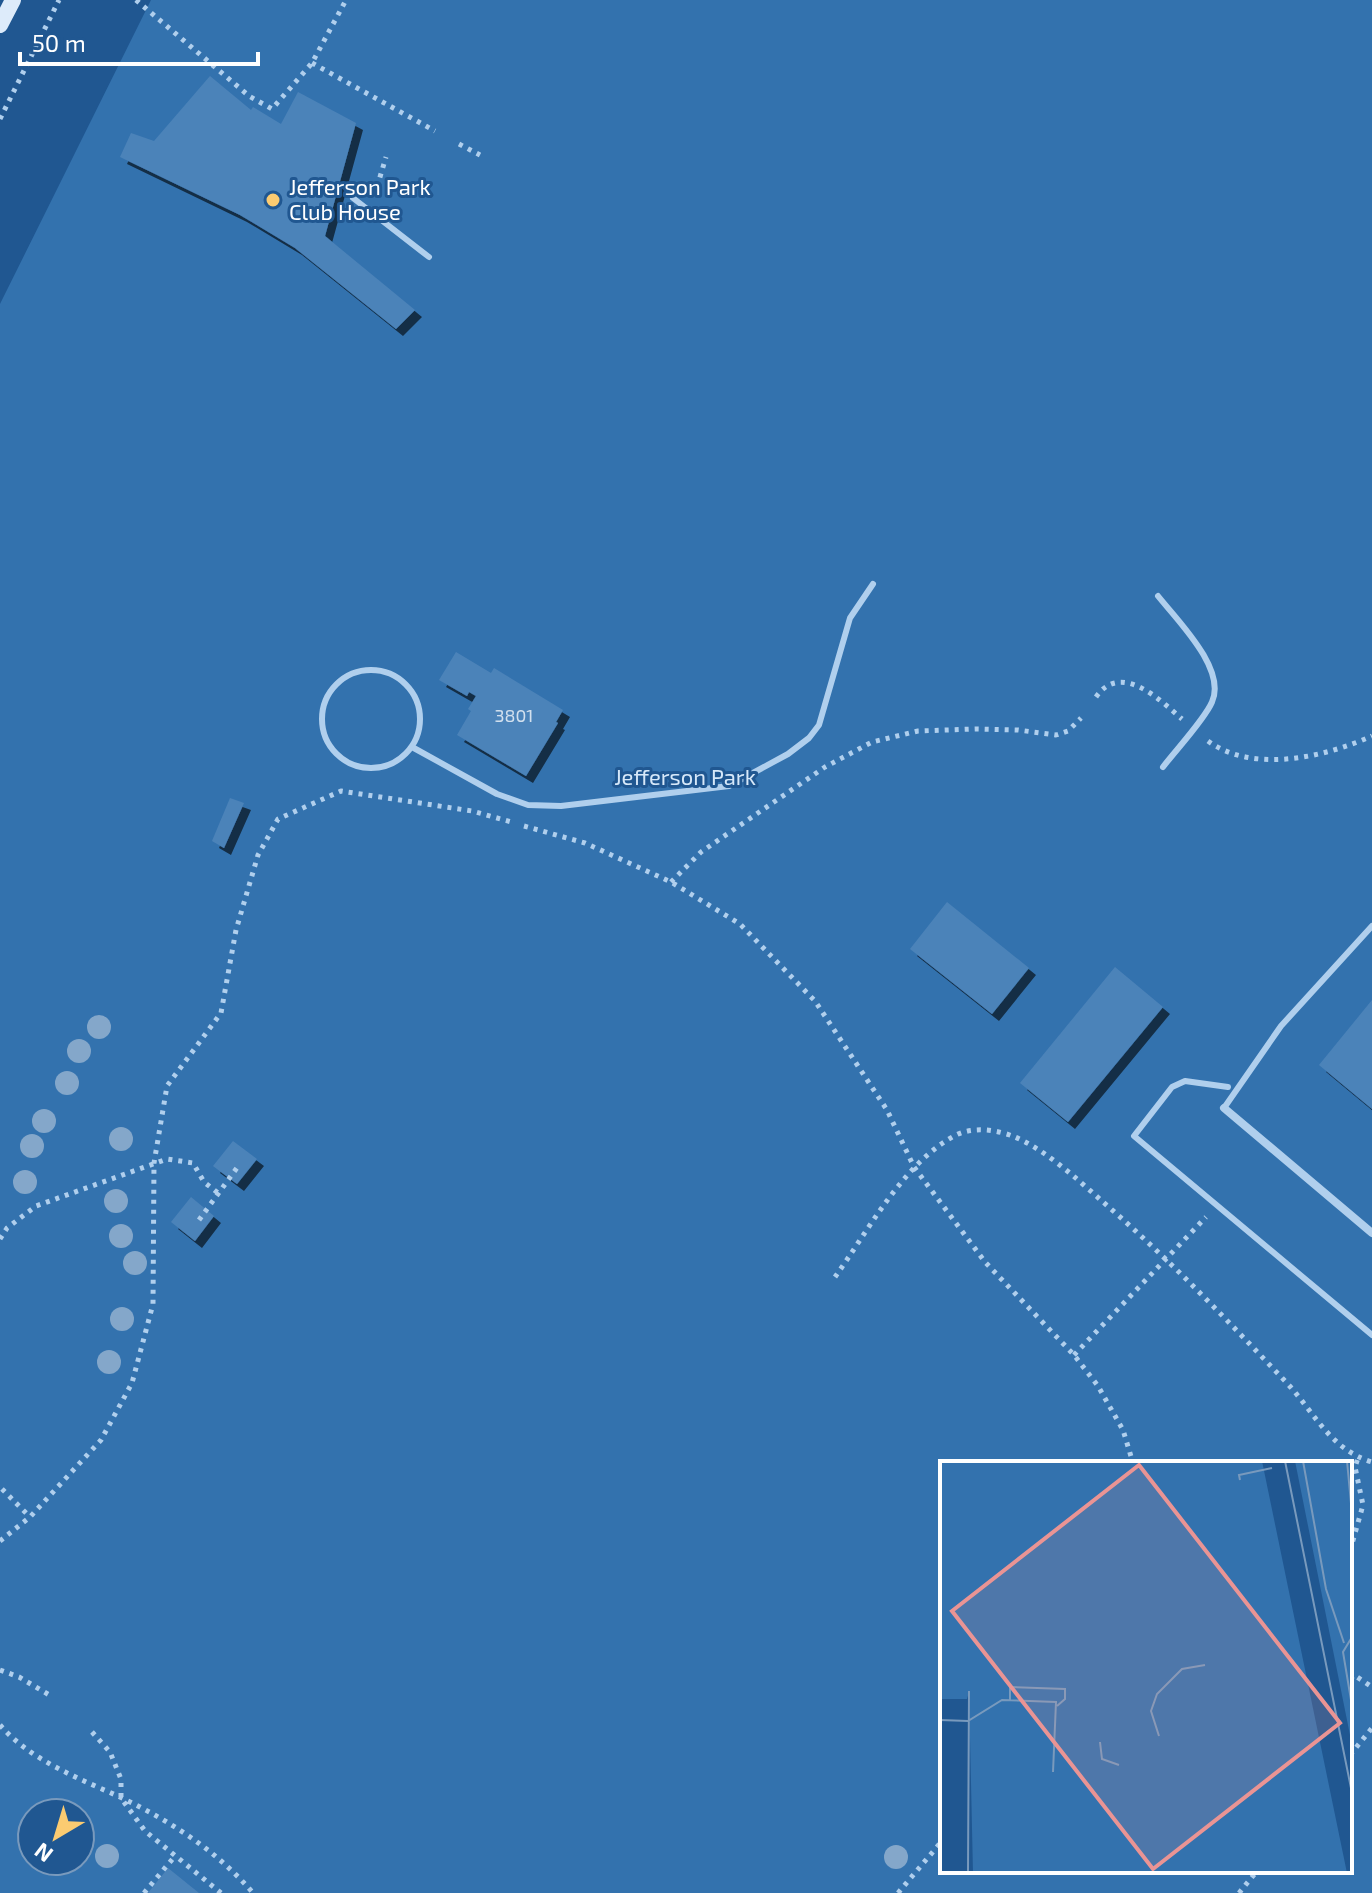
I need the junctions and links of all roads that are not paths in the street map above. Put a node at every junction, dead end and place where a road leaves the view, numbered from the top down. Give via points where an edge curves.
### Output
1 (13, 0) edge
2 (0, 25) edge
3 (353, 198) dead end
4 (429, 257) dead end
5 (873, 584) dead end
6 (1158, 596) dead end
7 (412, 747) junction
8 (1163, 767) dead end
9 (1372, 926) edge
10 (1228, 1087) dead end
11 (1224, 1108) joint
12 (1372, 1233) edge
13 (1372, 1335) edge

1 - 2 main road
3 - 4 lane
5 - 7 lane via 850,618 819,725 788,754 729,786 561,806 528,805 497,794
6 - 8 lane via 1206,657 1215,683 1213,702
7 - 7 lane via 386,766 353,765 339,756 325,736 322,712 336,684 365,670 396,677 408,687 420,717
9 - 11 lane via 1281,1026
10 - 13 lane via 1185,1081 1172,1087 1134,1136
11 - 12 street

